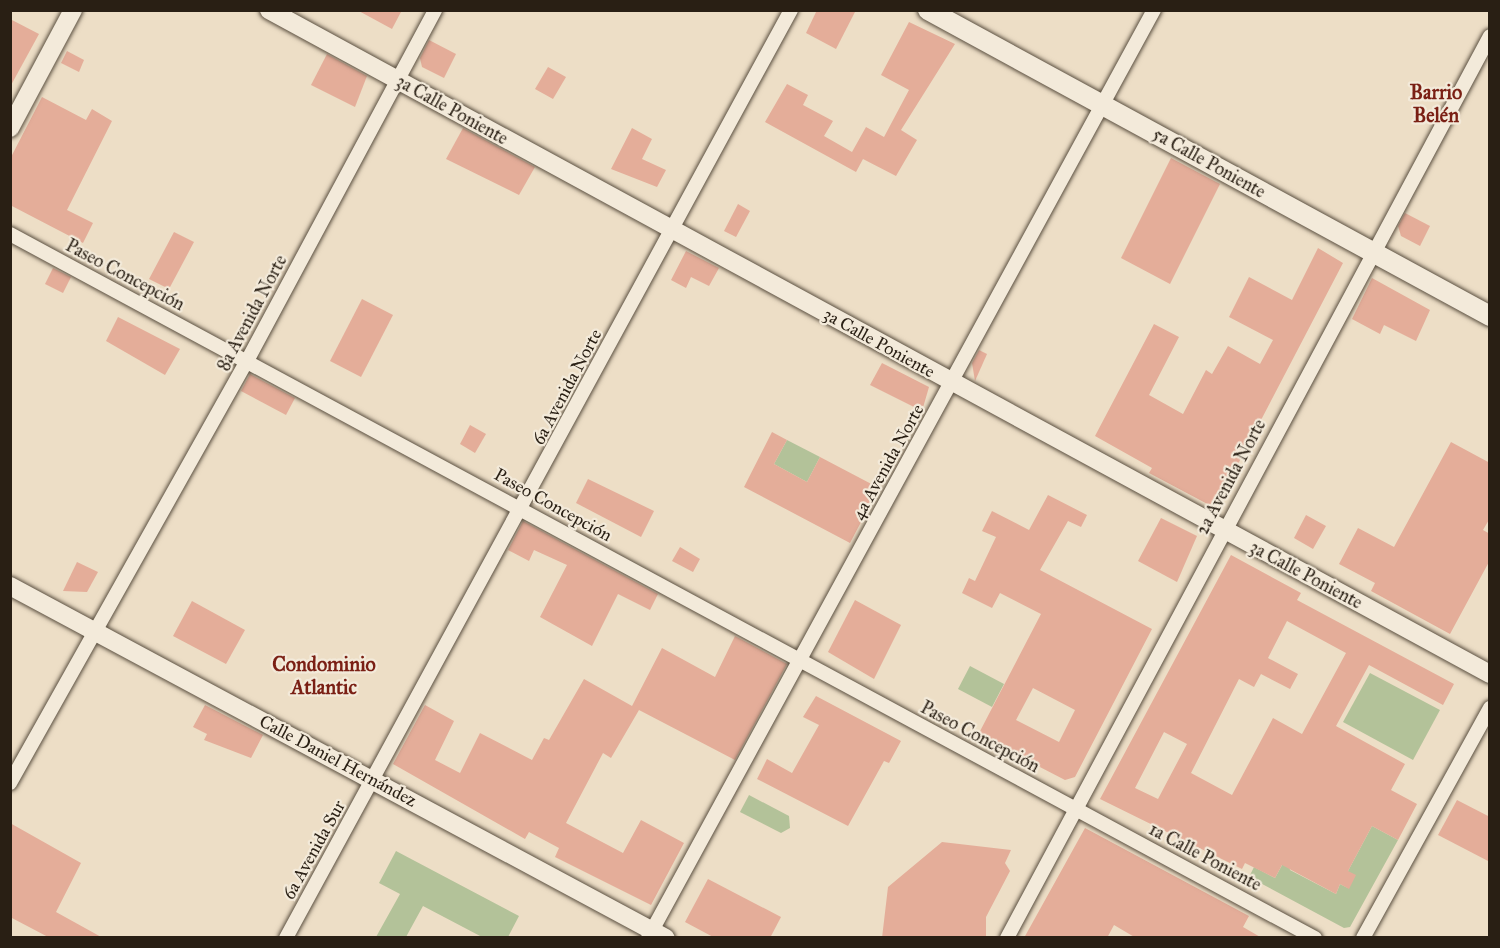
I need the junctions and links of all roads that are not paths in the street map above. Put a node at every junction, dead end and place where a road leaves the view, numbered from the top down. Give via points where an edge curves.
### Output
1 (73, 10) edge
2 (269, 10) edge
3 (435, 10) edge
4 (791, 10) edge
5 (928, 10) edge
6 (1154, 10) edge
7 (1490, 36) edge
8 (397, 80) junction
9 (1102, 105) junction
10 (10, 128) edge
11 (672, 230) junction
12 (10, 234) edge
13 (1372, 252) junction
14 (1490, 316) edge
15 (247, 361) junction
16 (951, 383) junction
17 (522, 508) junction
18 (1223, 530) junction
19 (10, 586) edge
20 (96, 630) junction
21 (800, 661) junction
22 (1490, 674) edge
23 (1490, 708) edge
24 (373, 780) junction
25 (10, 783) edge
26 (1078, 809) junction
27 (655, 935) edge
28 (286, 938) edge
29 (1007, 938) edge
30 (1316, 938) edge
31 (1363, 938) edge

1 - 10 street
2 - 8 street, 3a Calle Poniente
3 - 8 street, 8a Avenida Norte
4 - 11 street, 6a Avenida Norte
5 - 9 main road, 5a Calle Poniente
6 - 9 street, 4a Avenida Norte
7 - 13 street, 2a Avenida Norte
8 - 11 street, 3a Calle Poniente
8 - 15 street, 8a Avenida Norte
9 - 13 main road, 5a Calle Poniente
9 - 16 street, 4a Avenida Norte
11 - 16 street, 3a Calle Poniente
11 - 17 street, 6a Avenida Norte
12 - 15 street, Paseo Concepción
13 - 14 main road, 5a Calle Poniente
13 - 18 street, 2a Avenida Norte
15 - 17 street, Paseo Concepción
15 - 20 street, 8a Avenida Norte
16 - 18 street, 3a Calle Poniente
16 - 21 street, 4a Avenida Norte
17 - 21 street, Paseo Concepción
17 - 24 street, 6a Avenida Norte
18 - 22 street, 3a Calle Poniente
18 - 26 street, 2a Avenida Norte
19 - 20 street, Calle Daniel Hernández
20 - 24 street, Calle Daniel Hernández
20 - 25 street, 8a Avenida Norte
21 - 26 street, Paseo Concepción
21 - 27 street, 4a Avenida Norte
23 - 31 street
24 - 27 street, Calle Daniel Hernández
24 - 28 street, 6a Avenida Sur
26 - 29 street, 2a Avenida Norte
26 - 30 street, 1a Calle Poniente

